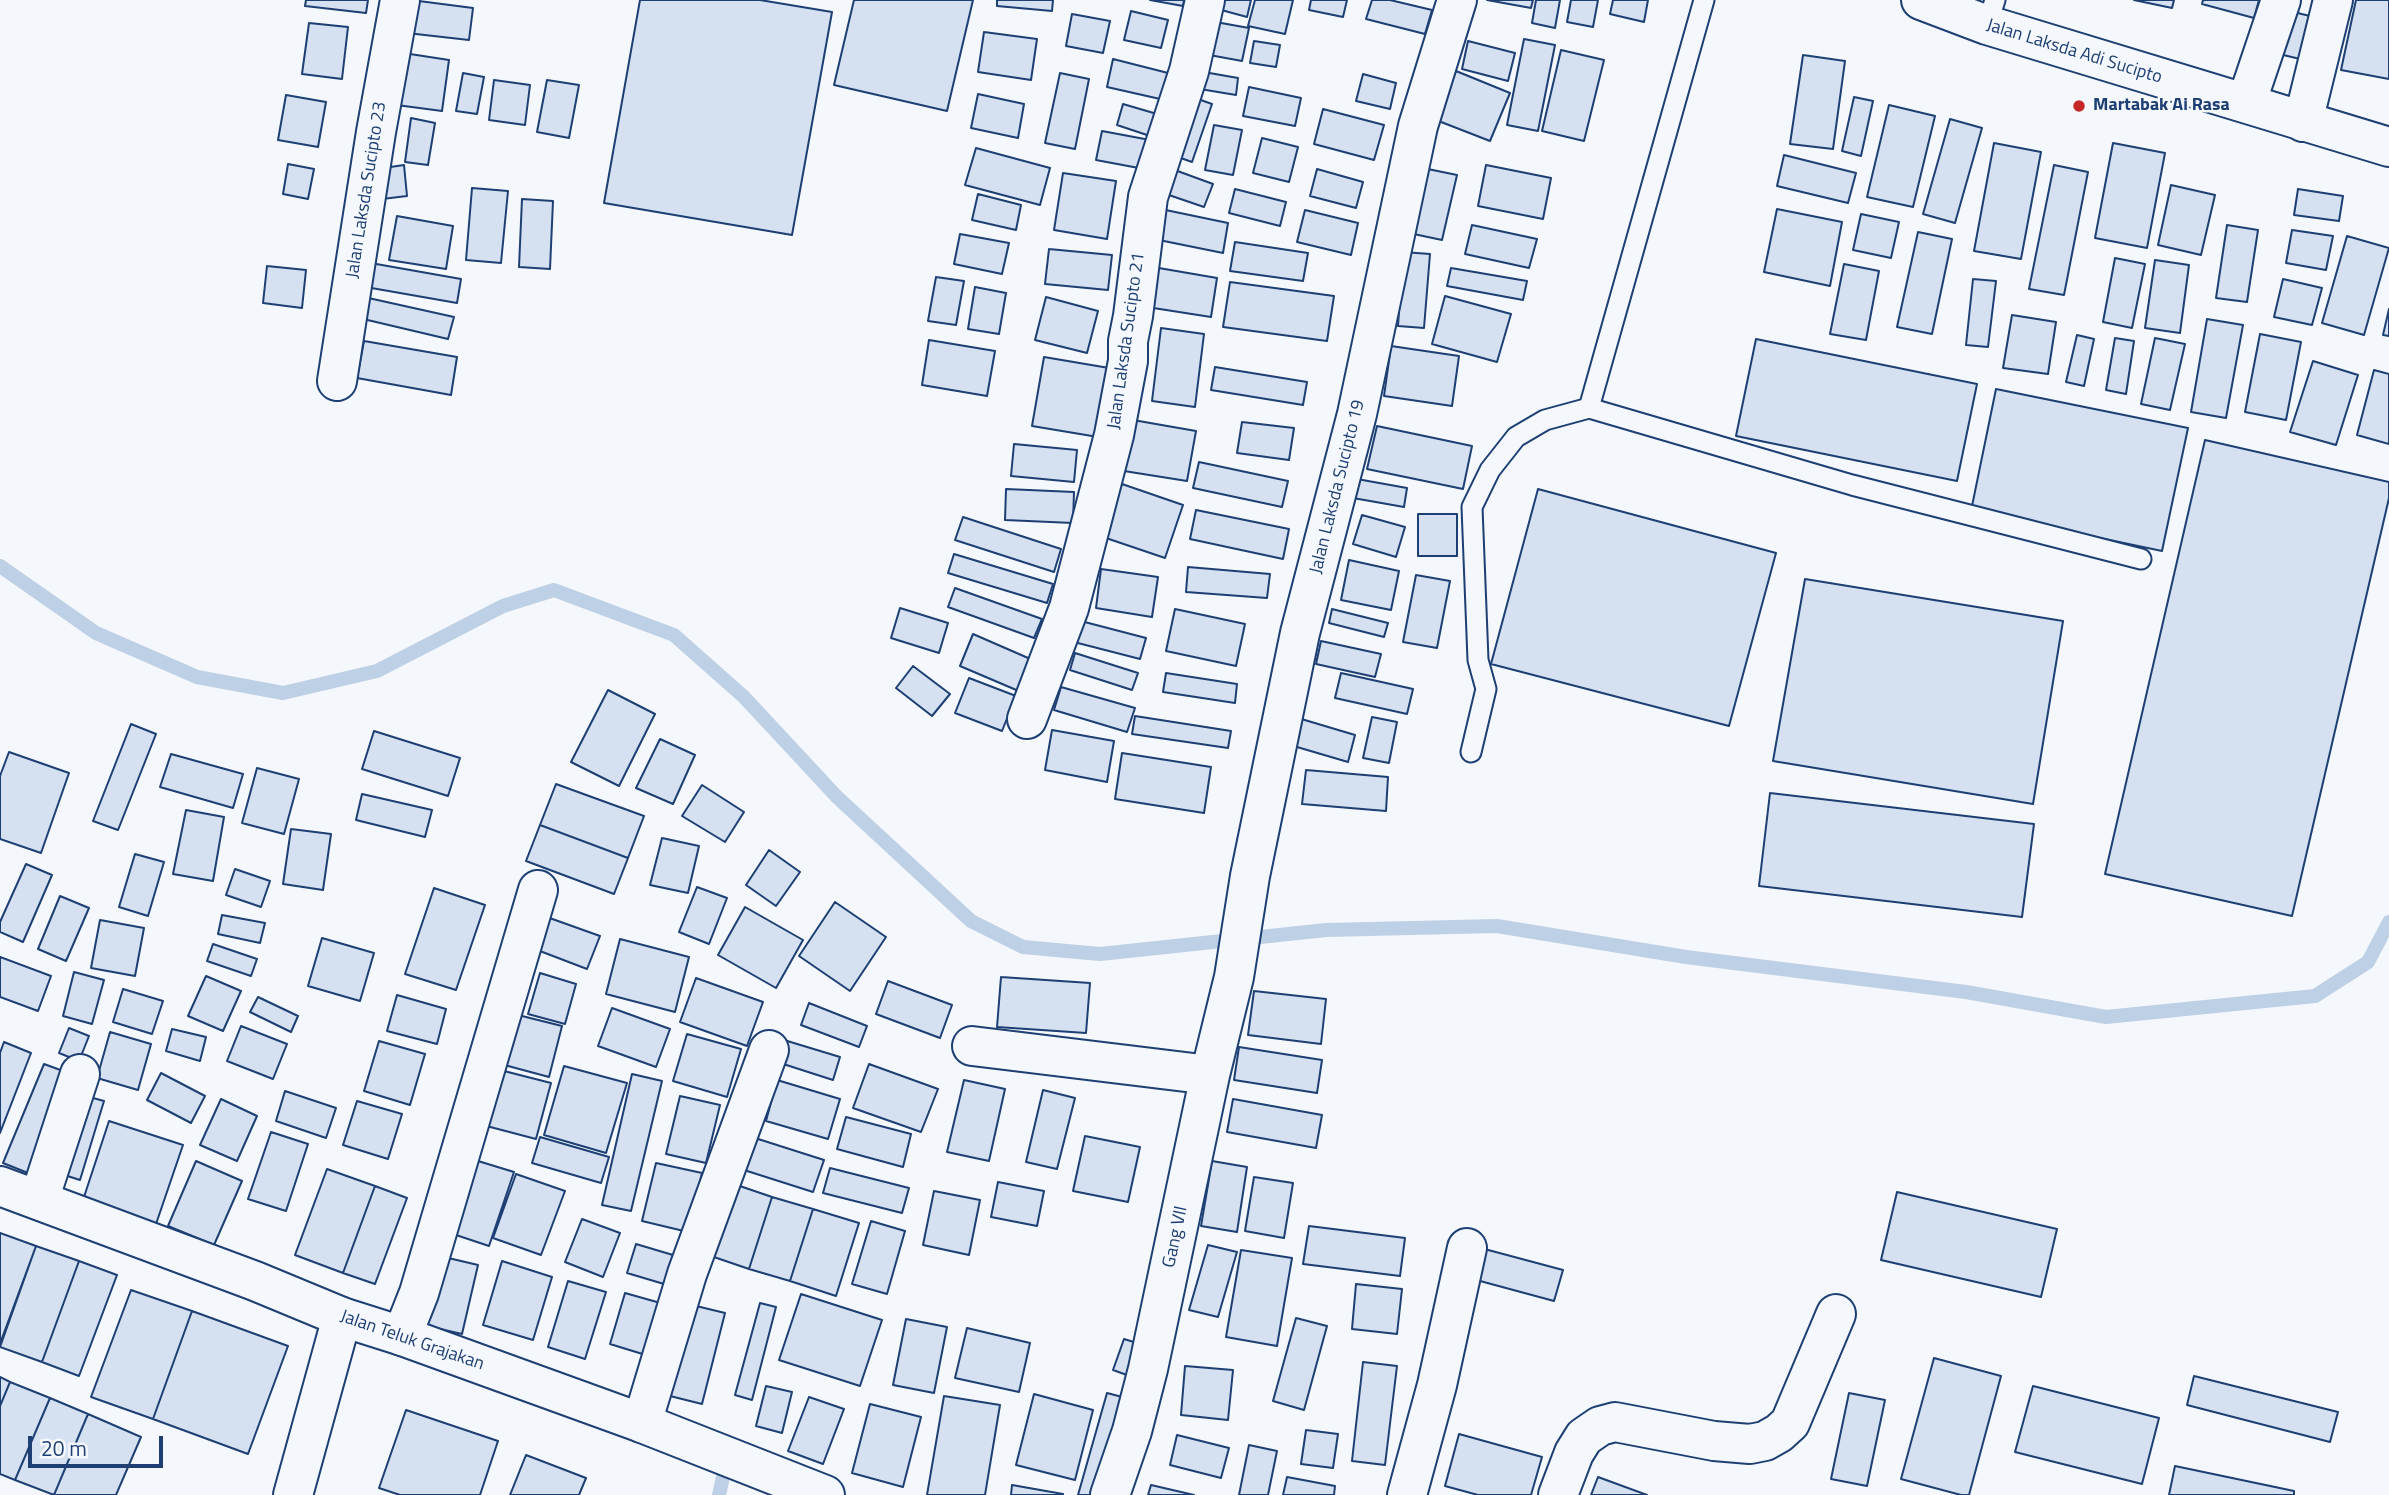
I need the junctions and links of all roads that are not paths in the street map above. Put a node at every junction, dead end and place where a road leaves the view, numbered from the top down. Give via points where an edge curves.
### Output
1 (400, 0) edge
2 (1205, 0) edge
3 (1457, 0) edge
4 (1704, 0) edge
5 (1921, 0) edge
6 (2281, 0) edge
7 (2333, 0) edge
8 (1991, 13) edge
9 (2248, 98) dead end
10 (2303, 122) junction
11 (2389, 147) edge
12 (337, 381) dead end
13 (1589, 408) junction
14 (2141, 559) dead end
15 (1027, 719) dead end
16 (1471, 752) dead end
17 (538, 890) dead end
18 (1234, 977) joint
19 (972, 1046) dead end
20 (769, 1050) dead end
21 (80, 1074) dead end
22 (1210, 1075) junction
23 (0, 1185) edge
24 (39, 1200) junction
25 (1467, 1248) dead end
26 (1836, 1314) dead end
27 (342, 1317) junction
28 (402, 1336) junction
29 (642, 1423) junction
30 (821, 1494) edge
31 (293, 1495) edge
32 (1110, 1495) edge
33 (1407, 1495) edge
34 (1558, 1495) edge

1 - 12 street, Jalan Laksda Sucipto 23
2 - 15 street, Jalan Laksda Sucipto 21 via 1189,71 1147,197 1128,361 1114,435 1069,608
3 - 18 street, Jalan Laksda Sucipto 19 via 1418,126 1357,414 1300,633
4 - 13 lane
5 - 8 street, Jalan Laksda Adi Sucipto
6 - 9 street
7 - 10 street
8 - 10 street, Jalan Laksda Adi Sucipto
10 - 11 street, Jalan Laksda Adi Sucipto
13 - 14 lane via 1852,485
13 - 16 lane via 1545,420 1516,437 1490,470 1472,507 1478,660 1486,689
17 - 28 street via 419,1293
18 - 22 street, Gang VII
19 - 22 street
20 - 29 street via 687,1274
21 - 24 street
22 - 32 street, Gang VII via 1148,1369
23 - 24 street, Jalan Teluk Grajakan
24 - 27 street, Jalan Teluk Grajakan
25 - 33 street
26 - 34 street via 1790,1423 1779,1433 1750,1444 1615,1422 1600,1426 1579,1445
27 - 28 street, Jalan Teluk Grajakan
27 - 31 street
28 - 29 street, Jalan Teluk Grajakan
29 - 30 street, Jalan Teluk Grajakan

